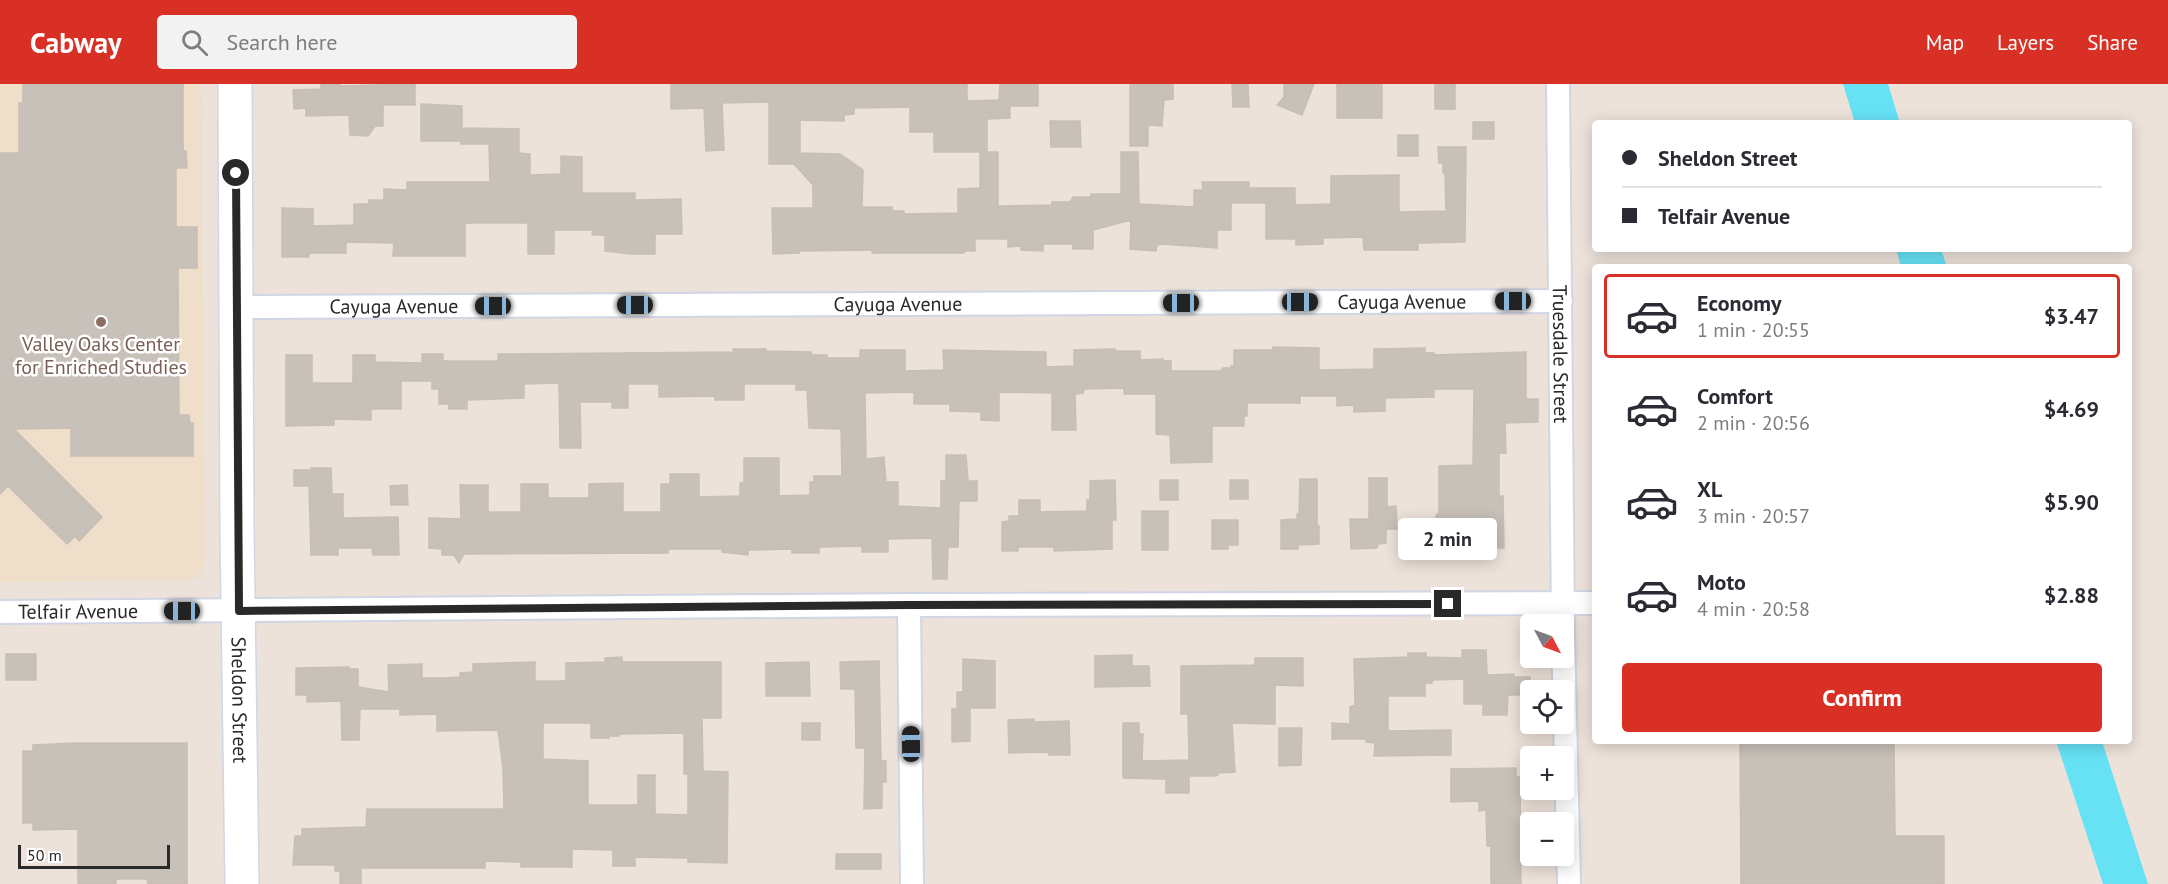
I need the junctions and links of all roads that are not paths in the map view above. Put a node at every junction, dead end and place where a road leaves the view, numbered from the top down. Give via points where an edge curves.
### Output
1 (236, 84) edge
2 (1558, 84) edge
3 (1560, 301) junction
4 (236, 307) junction
5 (1592, 604) edge
6 (909, 605) junction
7 (239, 611) junction
8 (0, 612) edge
9 (1563, 614) edge
10 (1564, 668) edge
11 (242, 884) edge
12 (912, 884) edge
13 (1569, 884) edge

1 - 4 main road, Sheldon Street
2 - 3 street, Truesdale Street
3 - 4 street, Cayuga Avenue
3 - 9 street, Truesdale Street
4 - 7 main road, Sheldon Street
5 - 9 street, Telfair Avenue
6 - 7 street, Telfair Avenue
6 - 9 street, Telfair Avenue
6 - 12 street
7 - 8 street, Telfair Avenue
7 - 11 main road, Sheldon Street
10 - 13 street

